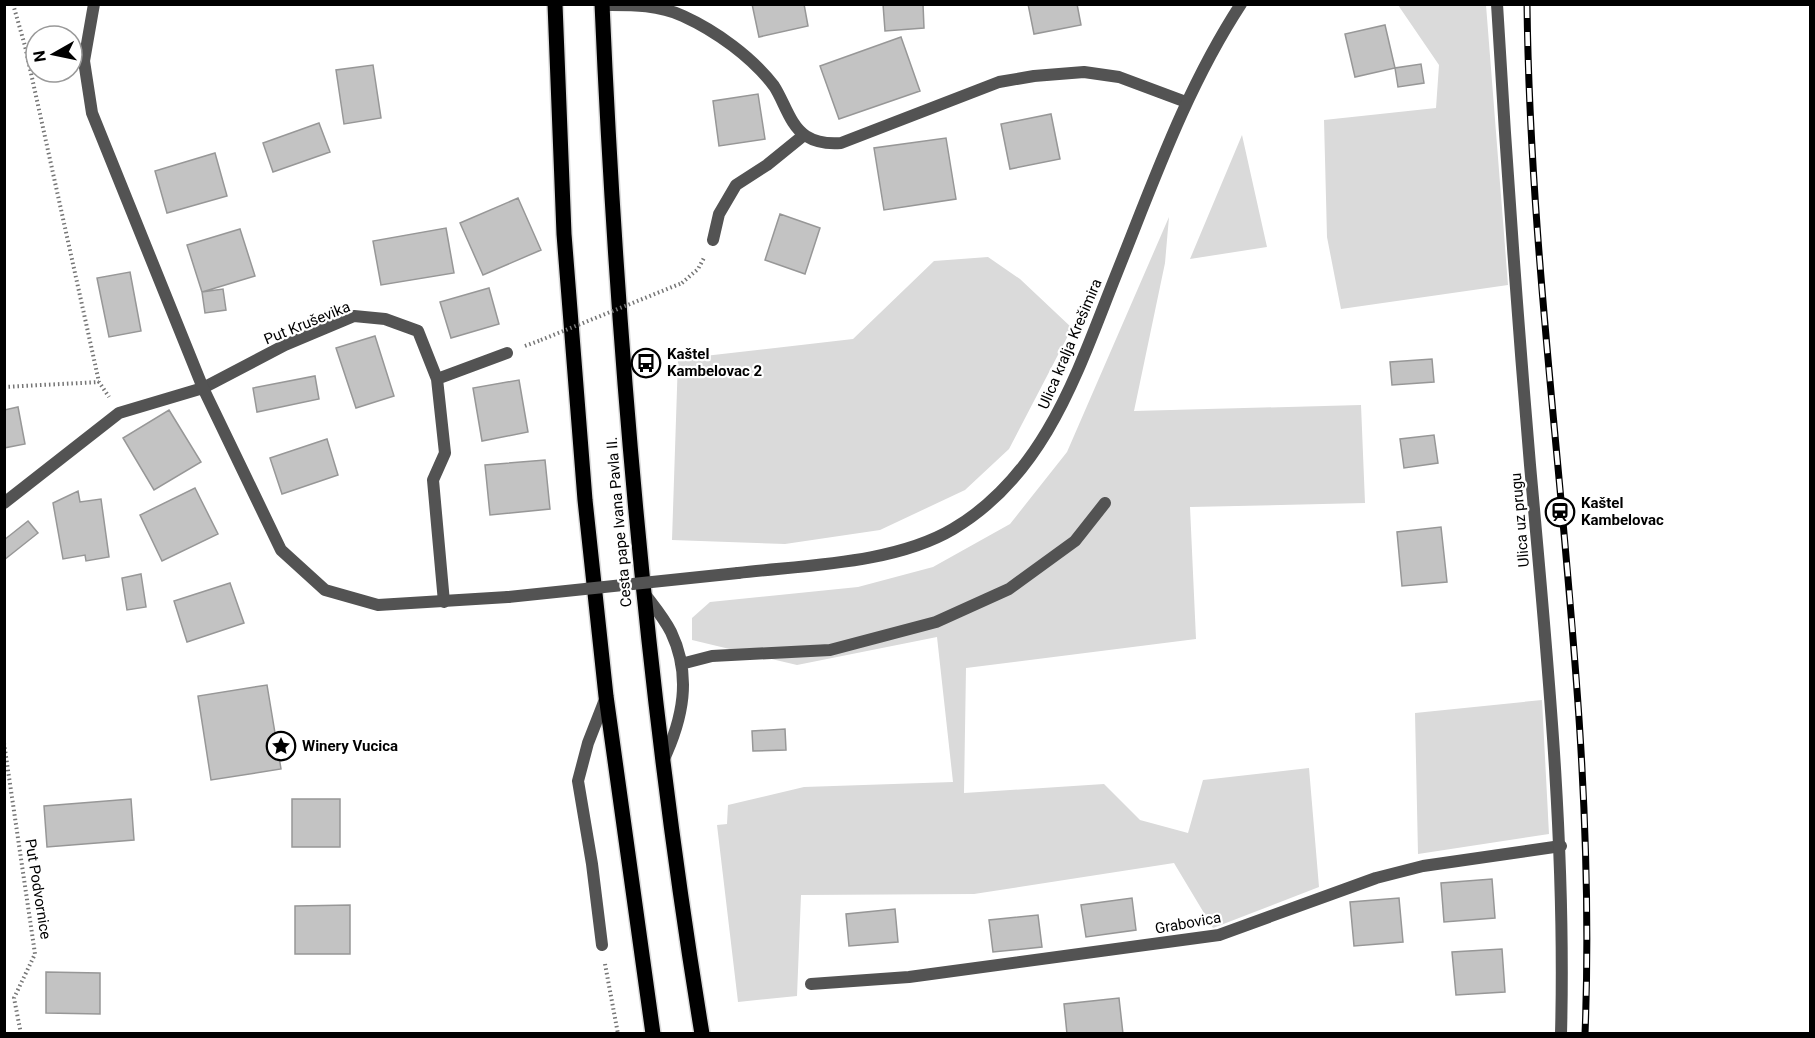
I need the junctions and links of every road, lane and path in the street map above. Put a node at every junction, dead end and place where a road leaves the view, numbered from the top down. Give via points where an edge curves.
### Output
1 (13, 4) edge
2 (94, 4) edge
3 (555, 4) edge
4 (1241, 4) edge
5 (1497, 4) edge
6 (602, 5) edge
7 (1186, 102) junction
8 (804, 135) junction
9 (713, 240) joint
10 (541, 340) dead end
11 (507, 353) dead end
12 (437, 379) junction
13 (99, 382) junction
14 (4, 387) edge
15 (203, 388) junction
16 (119, 413) junction
17 (4, 503) edge
18 (1105, 503) dead end
19 (643, 591) junction
20 (444, 602) junction
21 (681, 664) junction
22 (606, 696) junction
23 (4, 743) edge
24 (663, 761) junction
25 (1561, 846) junction
26 (602, 945) joint
27 (811, 984) dead end
28 (21, 1034) edge
29 (618, 1034) edge
30 (653, 1034) edge
31 (702, 1034) edge
32 (1561, 1034) edge

1 - 13 path
2 - 15 street, Ulica kralja Krešimira via 84,62 92,112
3 - 22 main road, Cesta pape Ivana Pavla II. via 564,234 585,500
4 - 7 street, Ulica kralja Krešimira
5 - 25 street, Ulica uz prugu via 1514,276
6 - 8 street via 648,6 682,15 713,33 773,85
6 - 19 main road, Cesta pape Ivana Pavla II. via 612,213
7 - 8 street via 1119,77 1084,72 1034,76 999,82 841,143 827,144
7 - 20 street, Ulica kralja Krešimira, bridge via 1075,378 1045,436 1016,479 952,530 911,548 868,557
8 - 9 street via 736,185 719,214
9 - 10 path, bridge via 698,269 682,283
11 - 12 street
12 - 15 street, Put Kruševika via 418,331 386,319 354,316 285,345
12 - 20 street, Put Kruševika via 445,453 433,480
13 - 14 path
13 - 16 path
15 - 16 street, Put Kruševika
15 - 20 street, Ulica kralja Krešimira via 281,550 325,590 378,605
16 - 17 street, Put Kruševika
18 - 21 street via 1075,541 1009,589 936,622 830,650 712,657
19 - 21 street via 671,631
19 - 24 main road, Cesta pape Ivana Pavla II.
21 - 24 street via 683,707 677,732
22 - 26 street via 578,781
22 - 30 main road, Cesta pape Ivana Pavla II.
23 - 28 path, Put Podvornice via 35,954 14,998
24 - 31 main road, Cesta pape Ivana Pavla II.
25 - 27 street, Grabovica via 1423,866 1376,878 1219,935 909,978
25 - 32 street, Ulica uz prugu
26 - 29 path

